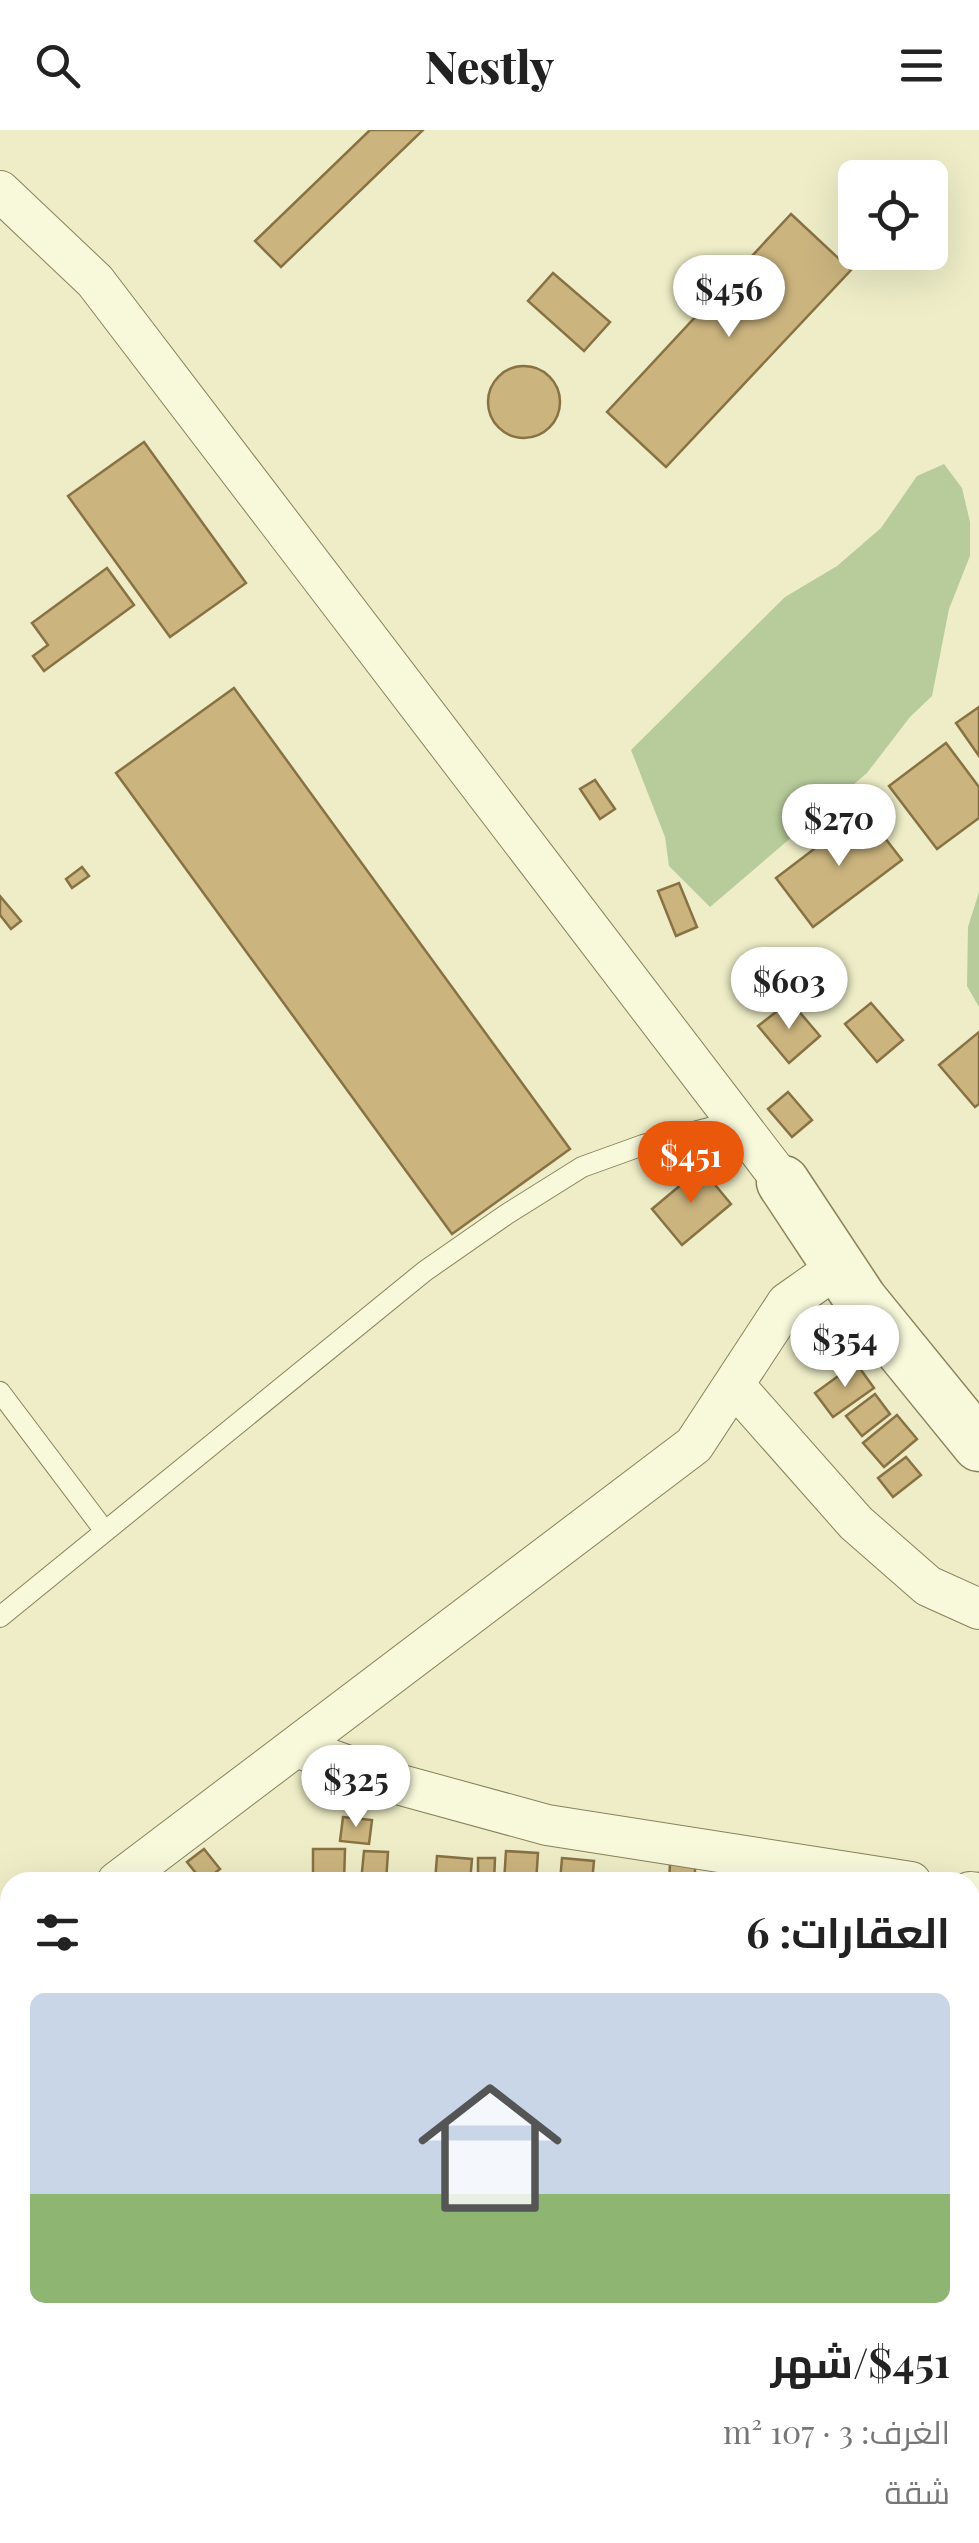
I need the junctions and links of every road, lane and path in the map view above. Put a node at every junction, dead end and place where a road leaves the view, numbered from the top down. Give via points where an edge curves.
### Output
1 (0, 191) edge
2 (737, 1122) junction
3 (783, 1182) joint
4 (838, 1267) junction
5 (734, 1384) junction
6 (0, 1392) edge
7 (979, 1445) edge
8 (104, 1530) junction
9 (979, 1608) edge
10 (0, 1617) edge
11 (296, 1747) junction
12 (130, 1872) edge
13 (847, 1872) edge

1 - 2 street via 94,281
2 - 3 street
2 - 8 lane via 582,1167 507,1214
3 - 4 street
4 - 5 street via 787,1304
4 - 7 street
5 - 9 street via 856,1523 928,1586
5 - 11 street via 694,1444
6 - 8 lane
8 - 10 lane
11 - 12 street
11 - 13 street via 547,1825

